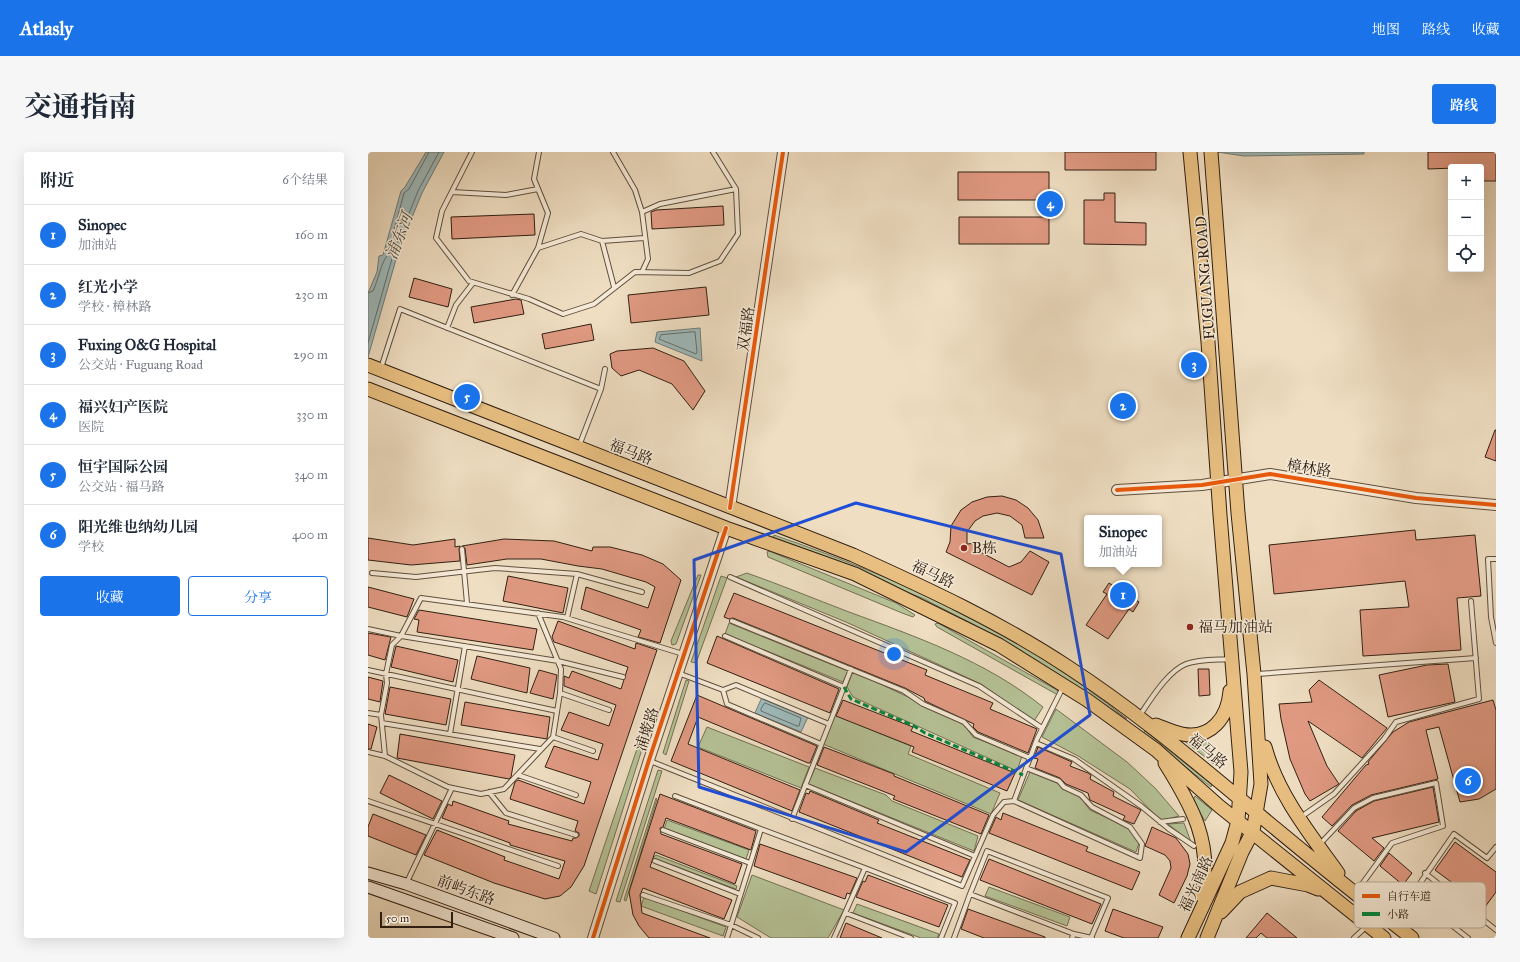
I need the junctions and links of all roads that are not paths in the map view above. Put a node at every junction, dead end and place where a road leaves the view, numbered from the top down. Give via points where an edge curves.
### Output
1 (472, 152) edge
2 (539, 152) edge
3 (613, 152) edge
4 (713, 152) edge
5 (783, 152) edge
6 (1191, 153) edge
7 (1211, 156) edge
8 (538, 190) junction
9 (736, 190) junction
10 (452, 192) junction
11 (642, 212) junction
12 (644, 238) junction
13 (602, 241) junction
14 (538, 248) junction
15 (642, 272) junction
16 (473, 283) junction
17 (614, 287) junction
18 (512, 295) junction
19 (447, 328) junction
20 (374, 368) edge
21 (605, 369) dead end
22 (601, 388) junction
23 (368, 389) edge
24 (578, 449) junction
25 (1235, 479) junction
26 (1218, 482) junction
27 (1117, 490) dead end
28 (1496, 505) edge
29 (730, 508) junction
30 (726, 528) junction
31 (462, 549) dead end
32 (1496, 559) edge
33 (465, 572) junction
34 (372, 573) dead end
35 (577, 574) junction
36 (730, 577) dead end
37 (642, 592) dead end
38 (1471, 600) dead end
39 (467, 603) junction
40 (538, 613) junction
41 (567, 618) junction
42 (732, 621) dead end
43 (368, 628) edge
44 (401, 636) junction
45 (726, 636) dead end
46 (1496, 643) edge
47 (465, 646) junction
48 (684, 654) junction
49 (1476, 658) junction
50 (1232, 659) junction
51 (558, 661) junction
52 (851, 669) junction
53 (368, 670) edge
54 (678, 673) junction
55 (386, 674) junction
56 (1254, 674) junction
57 (623, 677) dead end
58 (1064, 685) junction
59 (844, 687) junction
60 (459, 690) junction
61 (723, 690) junction
62 (560, 693) junction
63 (609, 710) dead end
64 (557, 711) junction
65 (368, 713) edge
66 (381, 715) junction
67 (1138, 718) junction
68 (1258, 721) junction
69 (382, 723) junction
70 (829, 724) junction
71 (1042, 728) junction
72 (450, 734) junction
73 (553, 737) junction
74 (1036, 743) junction
75 (821, 744) junction
76 (540, 749) junction
77 (1156, 750) junction
78 (368, 752) edge
79 (593, 752) dead end
80 (385, 756) junction
81 (1030, 758) junction
82 (649, 760) junction
83 (1026, 768) junction
84 (518, 775) junction
85 (805, 785) junction
86 (452, 788) junction
87 (489, 792) junction
88 (576, 795) dead end
89 (675, 796) dead end
90 (1241, 799) junction
91 (368, 801) edge
92 (1014, 801) junction
93 (1256, 812) junction
94 (792, 819) junction
95 (1183, 819) dead end
96 (1299, 819) junction
97 (1238, 821) junction
98 (1160, 822) junction
99 (435, 824) junction
100 (761, 829) junction
101 (663, 830) dead end
102 (1253, 832) junction
103 (576, 835) dead end
104 (1318, 845) junction
105 (1194, 846) dead end
106 (1237, 847) junction
107 (1496, 847) edge
108 (975, 856) junction
109 (655, 861) dead end
110 (750, 863) junction
111 (558, 866) dead end
112 (865, 868) junction
113 (368, 873) edge
114 (1425, 873) junction
115 (1359, 882) edge
116 (1419, 882) edge
117 (1436, 882) edge
118 (406, 884) junction
119 (368, 887) edge
120 (1354, 888) edge
121 (1352, 890) junction
122 (1328, 892) junction
123 (740, 894) junction
124 (970, 894) junction
125 (643, 895) dead end
126 (846, 913) junction
127 (1354, 913) edge
128 (1199, 915) junction
129 (1217, 916) junction
130 (1486, 922) edge
131 (731, 925) junction
132 (1365, 928) edge
133 (1372, 928) edge
134 (1399, 928) edge
135 (1455, 928) edge
136 (1496, 930) edge
137 (1073, 936) edge
138 (513, 938) edge
139 (554, 938) edge
140 (593, 938) edge
141 (727, 938) edge
142 (758, 938) edge
143 (834, 938) edge
144 (911, 938) edge
145 (940, 938) edge
146 (954, 938) edge
147 (1091, 938) edge
148 (1188, 938) edge
149 (1207, 938) edge
150 (1354, 938) edge
151 (1384, 938) edge
152 (1412, 938) edge
153 (1468, 938) edge

1 - 10 lane
2 - 8 lane via 534,178
3 - 11 lane via 636,190
4 - 9 lane
5 - 29 street, 双福路
6 - 26 main road, FUGUANG ROAD
7 - 25 main road, FUGUANG ROAD
8 - 10 lane via 506,195
8 - 14 lane via 548,213
9 - 11 lane via 660,204
9 - 15 lane via 738,234 720,261 689,273
10 - 16 lane via 442,211 436,238
11 - 12 lane
12 - 13 lane
12 - 15 lane via 648,259
13 - 14 lane via 581,234
13 - 17 lane
14 - 18 lane
15 - 17 lane via 635,272
16 - 18 lane
16 - 19 lane via 456,305
17 - 18 lane via 594,304 562,314 529,299
19 - 20 lane via 400,309
19 - 22 lane
20 - 24 main road, 福马路
21 - 22 lane
22 - 24 lane
23 - 30 main road
24 - 29 main road, 福马路
25 - 26 street, 樟林路
25 - 28 street, 樟林路 via 1266,474 1281,475 1416,498
25 - 56 main road, FUGUANG ROAD
26 - 27 street, 樟林路
26 - 50 main road, FUGUANG ROAD
29 - 67 main road, 福马路 via 852,555 963,606 1068,667
30 - 48 street, 浦墘路
30 - 58 main road via 855,574 999,645
31 - 33 lane
32 - 46 lane via 1488,559 1491,617
33 - 34 lane via 416,578
33 - 35 lane via 495,568
33 - 39 lane
35 - 37 lane
35 - 41 lane
36 - 71 lane via 978,686
38 - 49 lane
39 - 40 lane
39 - 44 lane via 421,598
40 - 41 lane
40 - 51 lane
41 - 48 lane
42 - 52 lane
43 - 44 lane
44 - 47 lane
44 - 55 lane via 392,645
45 - 59 lane
47 - 51 lane
47 - 60 lane
48 - 54 street, 浦墘路
49 - 56 lane
49 - 96 lane via 1479,699 1396,722 1379,745 1334,794
50 - 67 lane via 1192,662 1181,666 1171,674
50 - 67 main road via 1227,708 1223,718 1209,730 1184,735
50 - 90 main road, FUGUANG ROAD via 1242,772
51 - 57 lane
51 - 62 lane via 561,669
52 - 59 lane
52 - 81 lane via 904,691 923,704 964,722 976,735
53 - 55 lane
54 - 61 lane
54 - 82 street, 浦墘路
55 - 60 lane
55 - 66 lane via 387,683
56 - 68 main road, FUGUANG ROAD
58 - 71 lane
58 - 77 main road
59 - 70 lane
60 - 64 lane
60 - 72 lane
61 - 70 lane via 736,684
61 - 75 lane via 727,704
62 - 63 lane
62 - 64 lane
64 - 73 lane
65 - 66 lane
66 - 69 lane
67 - 90 main road, 福马路
68 - 93 main road, FUGUANG ROAD via 1261,784
68 - 96 main road via 1272,766
69 - 72 lane
69 - 80 lane
70 - 75 lane
71 - 74 lane
72 - 76 lane
73 - 76 lane
73 - 79 lane
74 - 81 lane
74 - 98 lane via 1074,759
75 - 85 lane
76 - 84 lane
77 - 97 main road
77 - 128 main road via 1187,798 1202,839 1205,880
78 - 80 lane
80 - 86 lane via 428,779
81 - 83 lane
82 - 94 lane
82 - 140 street, 浦墘路
83 - 92 lane
83 - 92 lane via 1059,781 1064,787 1081,795 1092,807 1130,827 1142,844 1140,858
84 - 87 lane via 504,789
84 - 88 lane
85 - 94 lane
85 - 108 lane
86 - 87 lane via 481,794
86 - 99 lane
87 - 103 lane via 506,813
89 - 100 lane
90 - 93 main road, 福马路
90 - 97 main road, FUGUANG ROAD
91 - 99 lane
92 - 108 lane via 1004,802 993,815
93 - 102 main road, FUGUANG ROAD
93 - 121 main road, 福马路
94 - 108 lane via 962,886
95 - 98 lane
96 - 104 main road
97 - 102 main road
97 - 106 main road, FUGUANG ROAD
98 - 105 lane
99 - 111 lane
99 - 118 lane
100 - 110 lane
100 - 112 lane
101 - 110 lane
102 - 106 main road
102 - 122 main road
104 - 115 lane via 1354,808 1373,798 1436,783 1443,826 1392,843
104 - 121 main road
106 - 128 main road, 福光南路
106 - 129 main road
107 - 114 lane via 1487,858 1454,834
109 - 123 lane
110 - 123 lane
112 - 126 lane
112 - 145 lane via 955,903
113 - 118 main road, 前屿东路
114 - 116 lane
114 - 117 lane
118 - 139 main road, 前屿东路
119 - 138 main road, 前屿东路
120 - 121 lane
122 - 127 main road
122 - 129 main road via 1308,885 1271,878 1240,892
123 - 131 lane
124 - 137 lane
124 - 146 lane
124 - 147 lane via 987,851 1108,898
125 - 131 lane
126 - 143 lane
126 - 144 lane
128 - 148 main road, 福光南路
129 - 149 main road
130 - 136 lane
131 - 141 lane
131 - 142 lane
132 - 150 lane
133 - 151 main road
134 - 152 main road, 福马路
135 - 153 lane
137 - 147 lane

